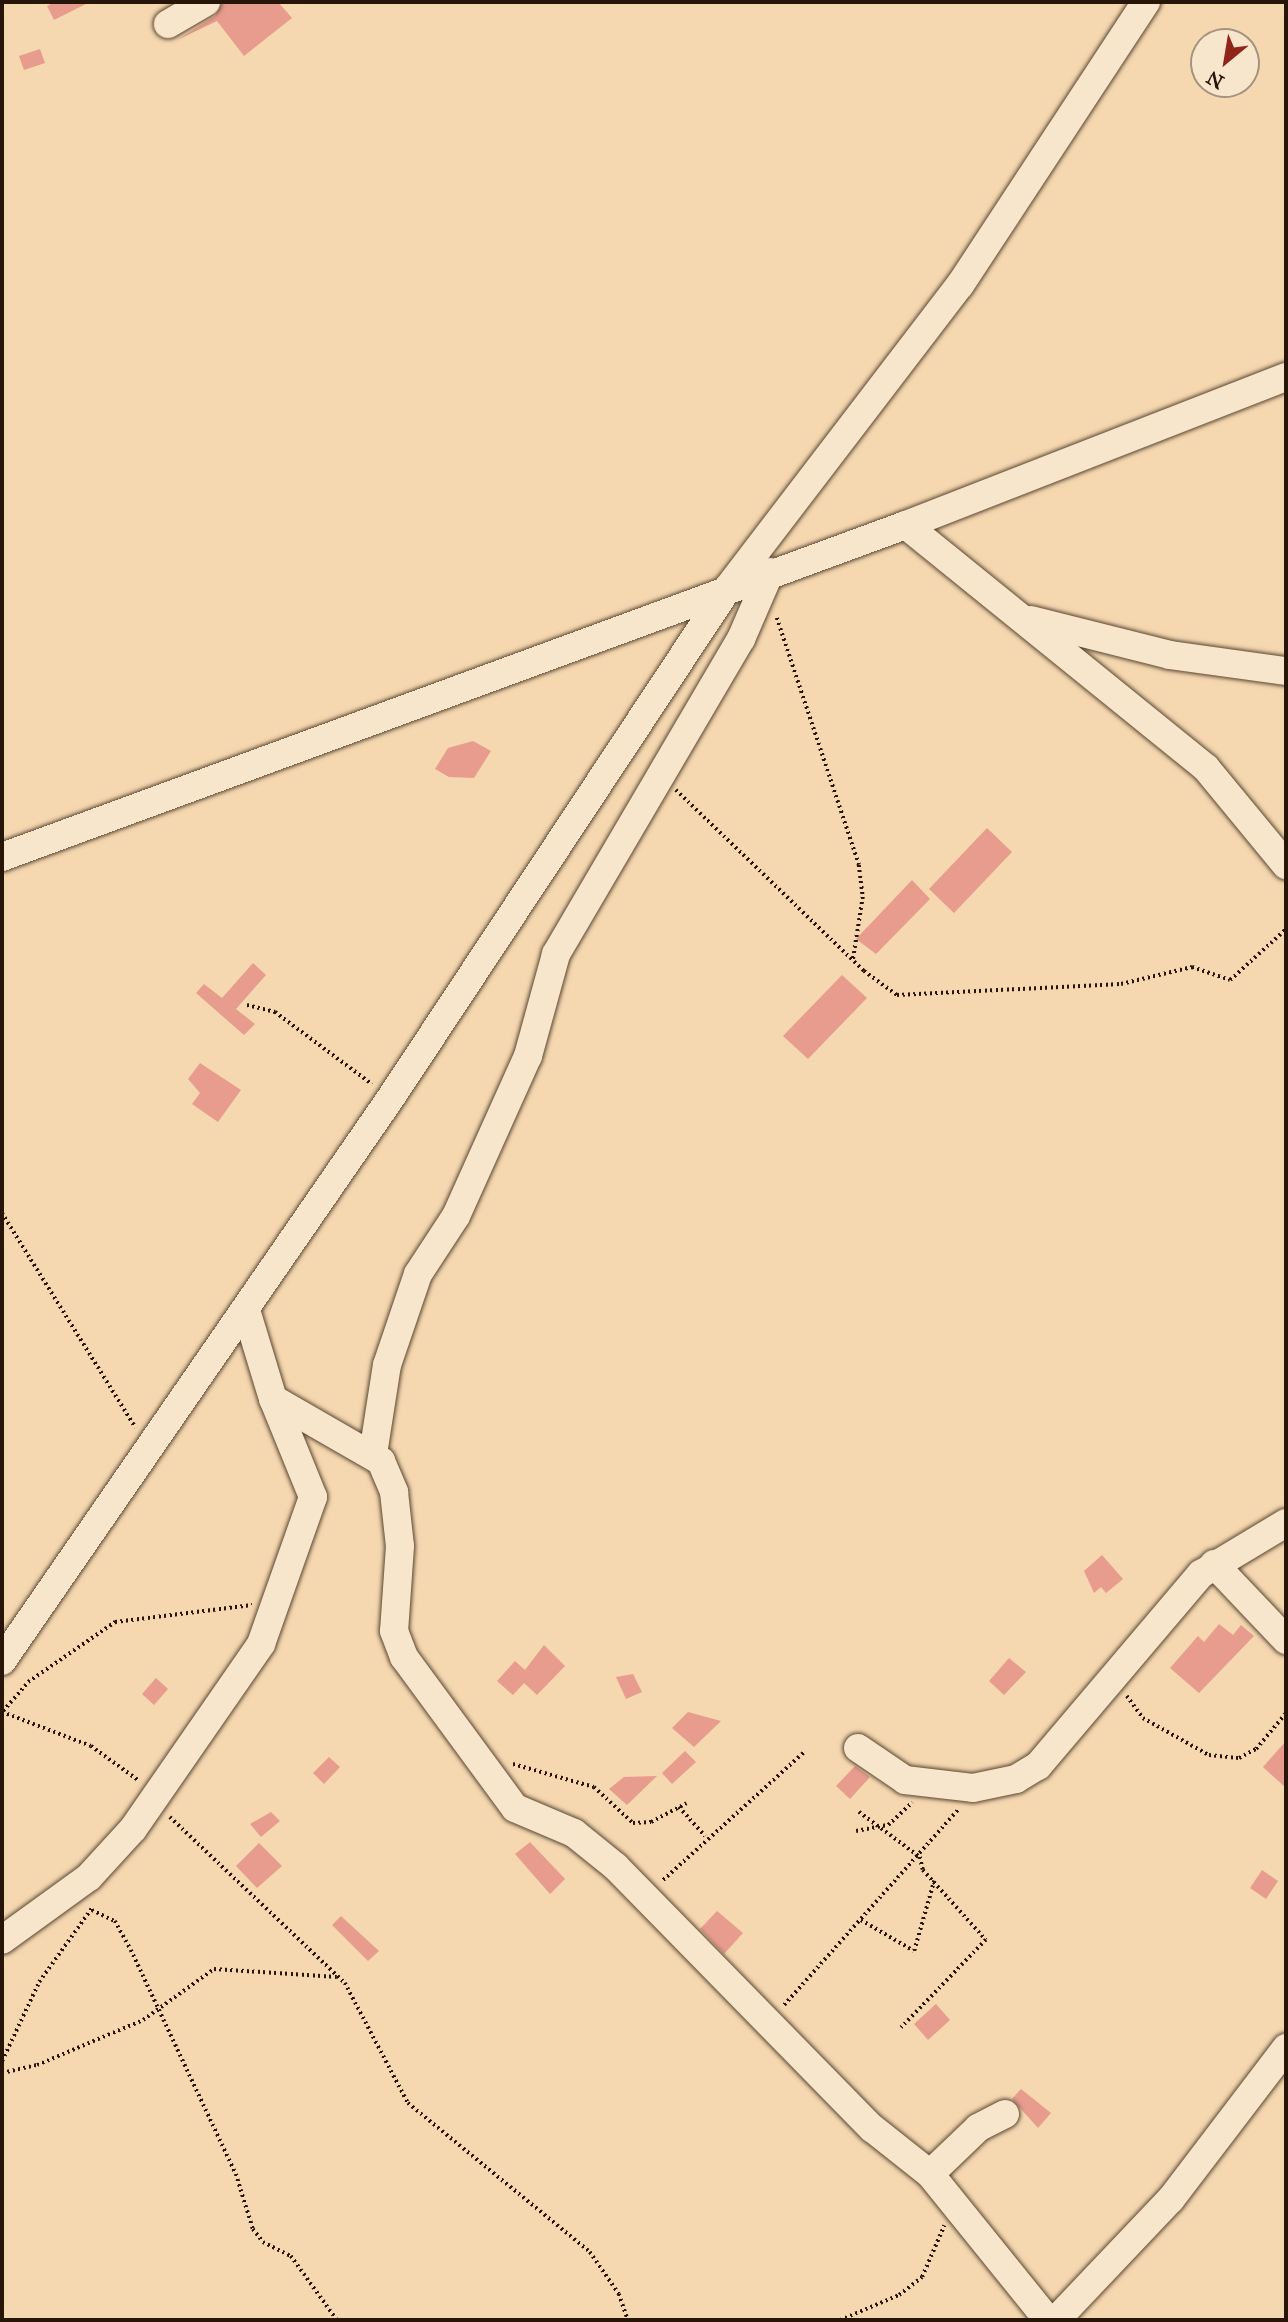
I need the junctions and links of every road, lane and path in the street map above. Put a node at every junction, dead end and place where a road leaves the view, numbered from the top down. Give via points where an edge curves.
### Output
1 (206, 2) edge
2 (1146, 2) edge
3 (168, 24) dead end
4 (1286, 377) edge
5 (906, 526) junction
6 (766, 580) junction
7 (728, 588) junction
8 (1025, 618) junction
9 (1286, 671) edge
10 (660, 774) junction
11 (1280, 846) edge
12 (2, 857) edge
13 (1286, 865) edge
14 (1286, 929) edge
15 (853, 961) junction
16 (247, 1005) dead end
17 (392, 1096) junction
18 (2, 1213) edge
19 (246, 1310) junction
20 (273, 1399) junction
21 (149, 1451) junction
22 (373, 1454) junction
23 (1286, 1523) edge
24 (1214, 1564) junction
25 (275, 1603) junction
26 (1286, 1640) edge
27 (2, 1661) edge
28 (1116, 1674) junction
29 (2, 1712) edge
30 (1286, 1713) edge
31 (858, 1748) dead end
32 (804, 1752) dead end
33 (505, 1759) dead end
34 (923, 1782) junction
35 (973, 1788) junction
36 (155, 1794) junction
37 (686, 1803) dead end
38 (679, 1807) junction
39 (859, 1812) dead end
40 (876, 1825) junction
41 (856, 1831) dead end
42 (705, 1836) junction
43 (920, 1857) junction
44 (934, 1881) junction
45 (95, 1896) dead end
46 (646, 1896) junction
47 (92, 1910) junction
48 (860, 1920) junction
49 (2, 1940) edge
50 (339, 1978) junction
51 (156, 2010) junction
52 (769, 2023) junction
53 (901, 2028) dead end
54 (1286, 2048) edge
55 (2, 2061) edge
56 (2, 2073) edge
57 (1005, 2114) dead end
58 (930, 2174) junction
59 (951, 2200) junction
60 (337, 2320) edge
61 (628, 2320) edge
62 (840, 2320) edge
63 (1048, 2320) edge
64 (1056, 2320) edge

1 - 3 street
2 - 7 street via 960,285
4 - 5 street
5 - 6 street
5 - 8 street
6 - 7 street
6 - 10 street via 741,639
6 - 15 path via 800,671 859,865 863,897
7 - 12 street
7 - 17 street
8 - 9 street via 1170,654
8 - 11 street via 1206,768
10 - 15 path
10 - 22 street via 556,954 528,1056 456,1216 418,1274 387,1365
11 - 13 street
14 - 15 path via 1230,980 1192,967 1121,984 938,989 903,996
16 - 17 path via 275,1012
17 - 19 street
18 - 21 path via 65,1306
19 - 20 street
19 - 21 street
20 - 22 street
20 - 25 street via 313,1497
21 - 27 street
22 - 46 street via 394,1492 400,1546 394,1631 416,1679 519,1812 574,1833
23 - 24 street
24 - 26 street
24 - 28 street
25 - 29 path via 115,1622 28,1682
25 - 36 street via 243,1675
28 - 30 path via 1143,1718 1209,1755 1239,1758 1256,1749
28 - 35 street via 1038,1766 1016,1779
29 - 36 path via 92,1746
31 - 34 street via 905,1780
32 - 42 path
33 - 38 path via 534,1774 594,1787 633,1823 650,1822
34 - 35 street
34 - 40 path via 905,1814
35 - 43 path
36 - 49 street via 89,1877
36 - 50 path via 173,1820
37 - 38 path
38 - 42 path
39 - 40 path
40 - 41 path
40 - 43 path
42 - 46 path
43 - 44 path
43 - 48 path
44 - 48 path via 914,1951
44 - 53 path via 986,1940
45 - 47 path
46 - 52 street
47 - 51 path via 115,1921
47 - 55 path via 39,1982
48 - 52 path
50 - 51 path via 214,1969
50 - 61 path via 408,2103 590,2252 619,2294
51 - 56 path via 37,2065
51 - 60 path via 236,2174 253,2229 263,2242 291,2256
52 - 58 street via 872,2127
54 - 64 street via 1171,2199
57 - 58 street via 978,2128
58 - 59 street
59 - 62 path via 922,2277 900,2295
59 - 63 street

